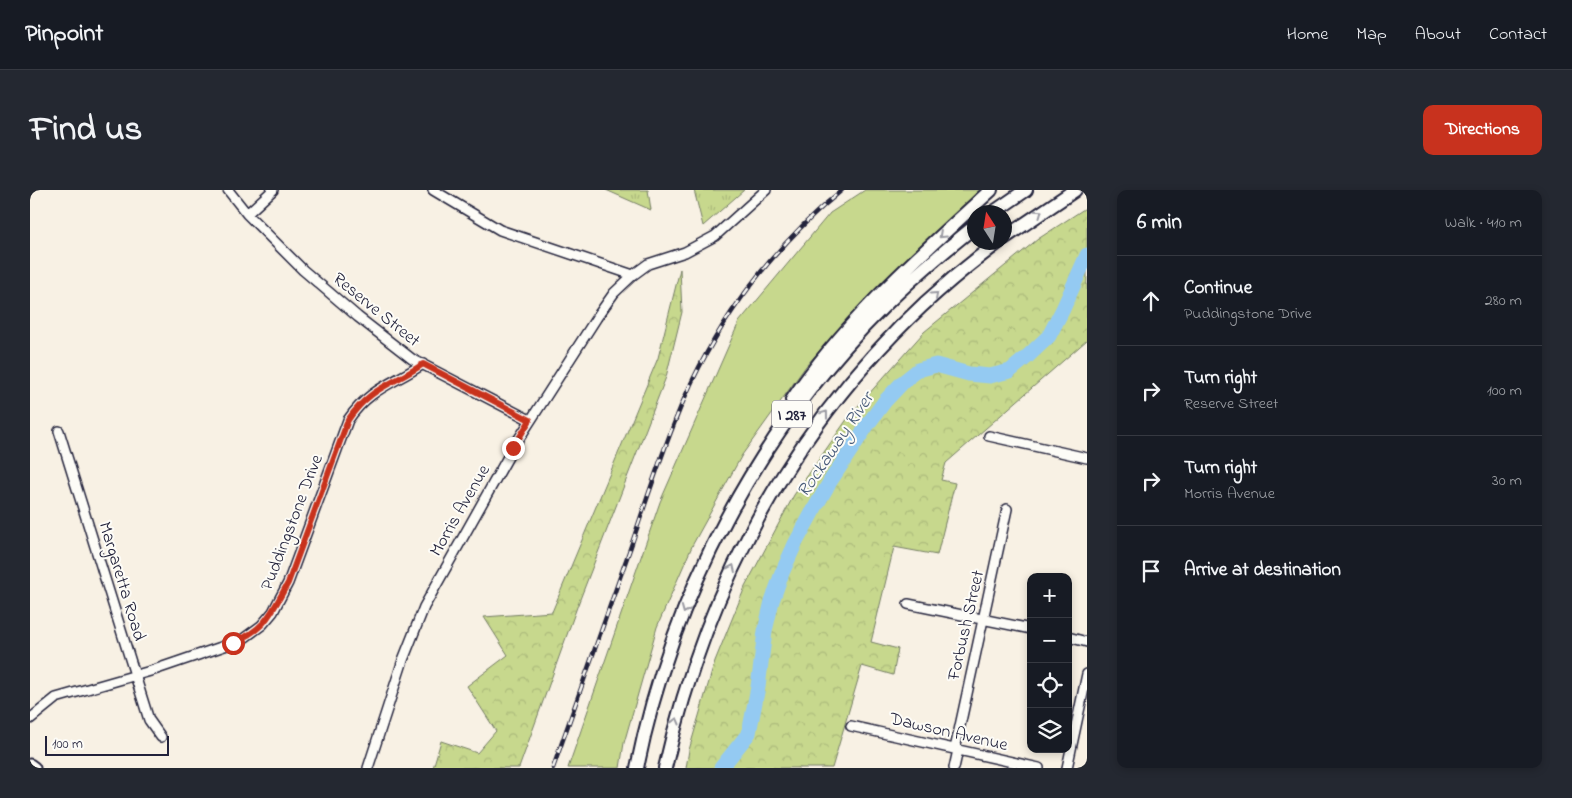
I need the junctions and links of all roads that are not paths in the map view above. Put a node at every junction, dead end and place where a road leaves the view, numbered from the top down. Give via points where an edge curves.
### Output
1 (228, 190) edge
2 (273, 190) edge
3 (433, 190) edge
4 (766, 190) edge
5 (991, 190) edge
6 (1026, 190) edge
7 (1075, 190) edge
8 (1004, 205) edge
9 (247, 214) junction
10 (967, 233) edge
11 (1012, 233) edge
12 (988, 250) edge
13 (633, 275) junction
14 (423, 364) junction
15 (530, 420) junction
16 (59, 431) dead end
17 (989, 436) dead end
18 (1087, 458) edge
19 (1007, 509) dead end
20 (719, 532) junction
21 (908, 604) dead end
22 (984, 618) junction
23 (1027, 628) edge
24 (1072, 639) edge
25 (1087, 642) edge
26 (1087, 674) edge
27 (135, 676) junction
28 (30, 719) edge
29 (851, 726) dead end
30 (161, 737) dead end
31 (956, 749) junction
32 (30, 765) edge
33 (34, 768) edge
34 (368, 768) edge
35 (638, 768) edge
36 (665, 768) edge
37 (954, 768) edge
38 (1039, 768) edge
39 (1066, 768) edge

1 - 9 street, Reserve Street
2 - 9 street
3 - 13 street via 500,230
4 - 13 street, Morris Avenue via 715,236 685,252 648,264
5 -> 20 highway via 897,277 814,370 754,460
6 - 8 highway
11 -> 7 highway
9 - 14 street, Reserve Street via 303,270 358,317
10 - 20 highway, I 287 via 883,306 801,400 766,451
36 -> 12 highway, I 287 via 678,712 707,626 743,544 773,491 823,416 882,347 947,284
13 - 15 street, Morris Avenue via 614,293
14 - 15 street, Reserve Street
14 - 27 street, Puddingstone Drive via 370,394 348,420 288,583 262,625 244,639
15 - 34 street, Morris Avenue via 420,614
16 - 27 street, Margaretta Road
17 - 18 street
19 - 22 street, Forbush Street
20 -> 35 highway, I 287 via 671,646 652,705
21 - 22 street
22 - 23 street
22 - 31 street, Forbush Street
24 - 25 street
26 - 39 street
27 - 28 street, Puddingstone Drive via 56,698
27 - 30 street, Margaretta Road via 149,720
29 - 31 street, Dawson Avenue
31 - 37 street, Forbush Street
31 - 38 street, Dawson Avenue
32 - 33 main road

